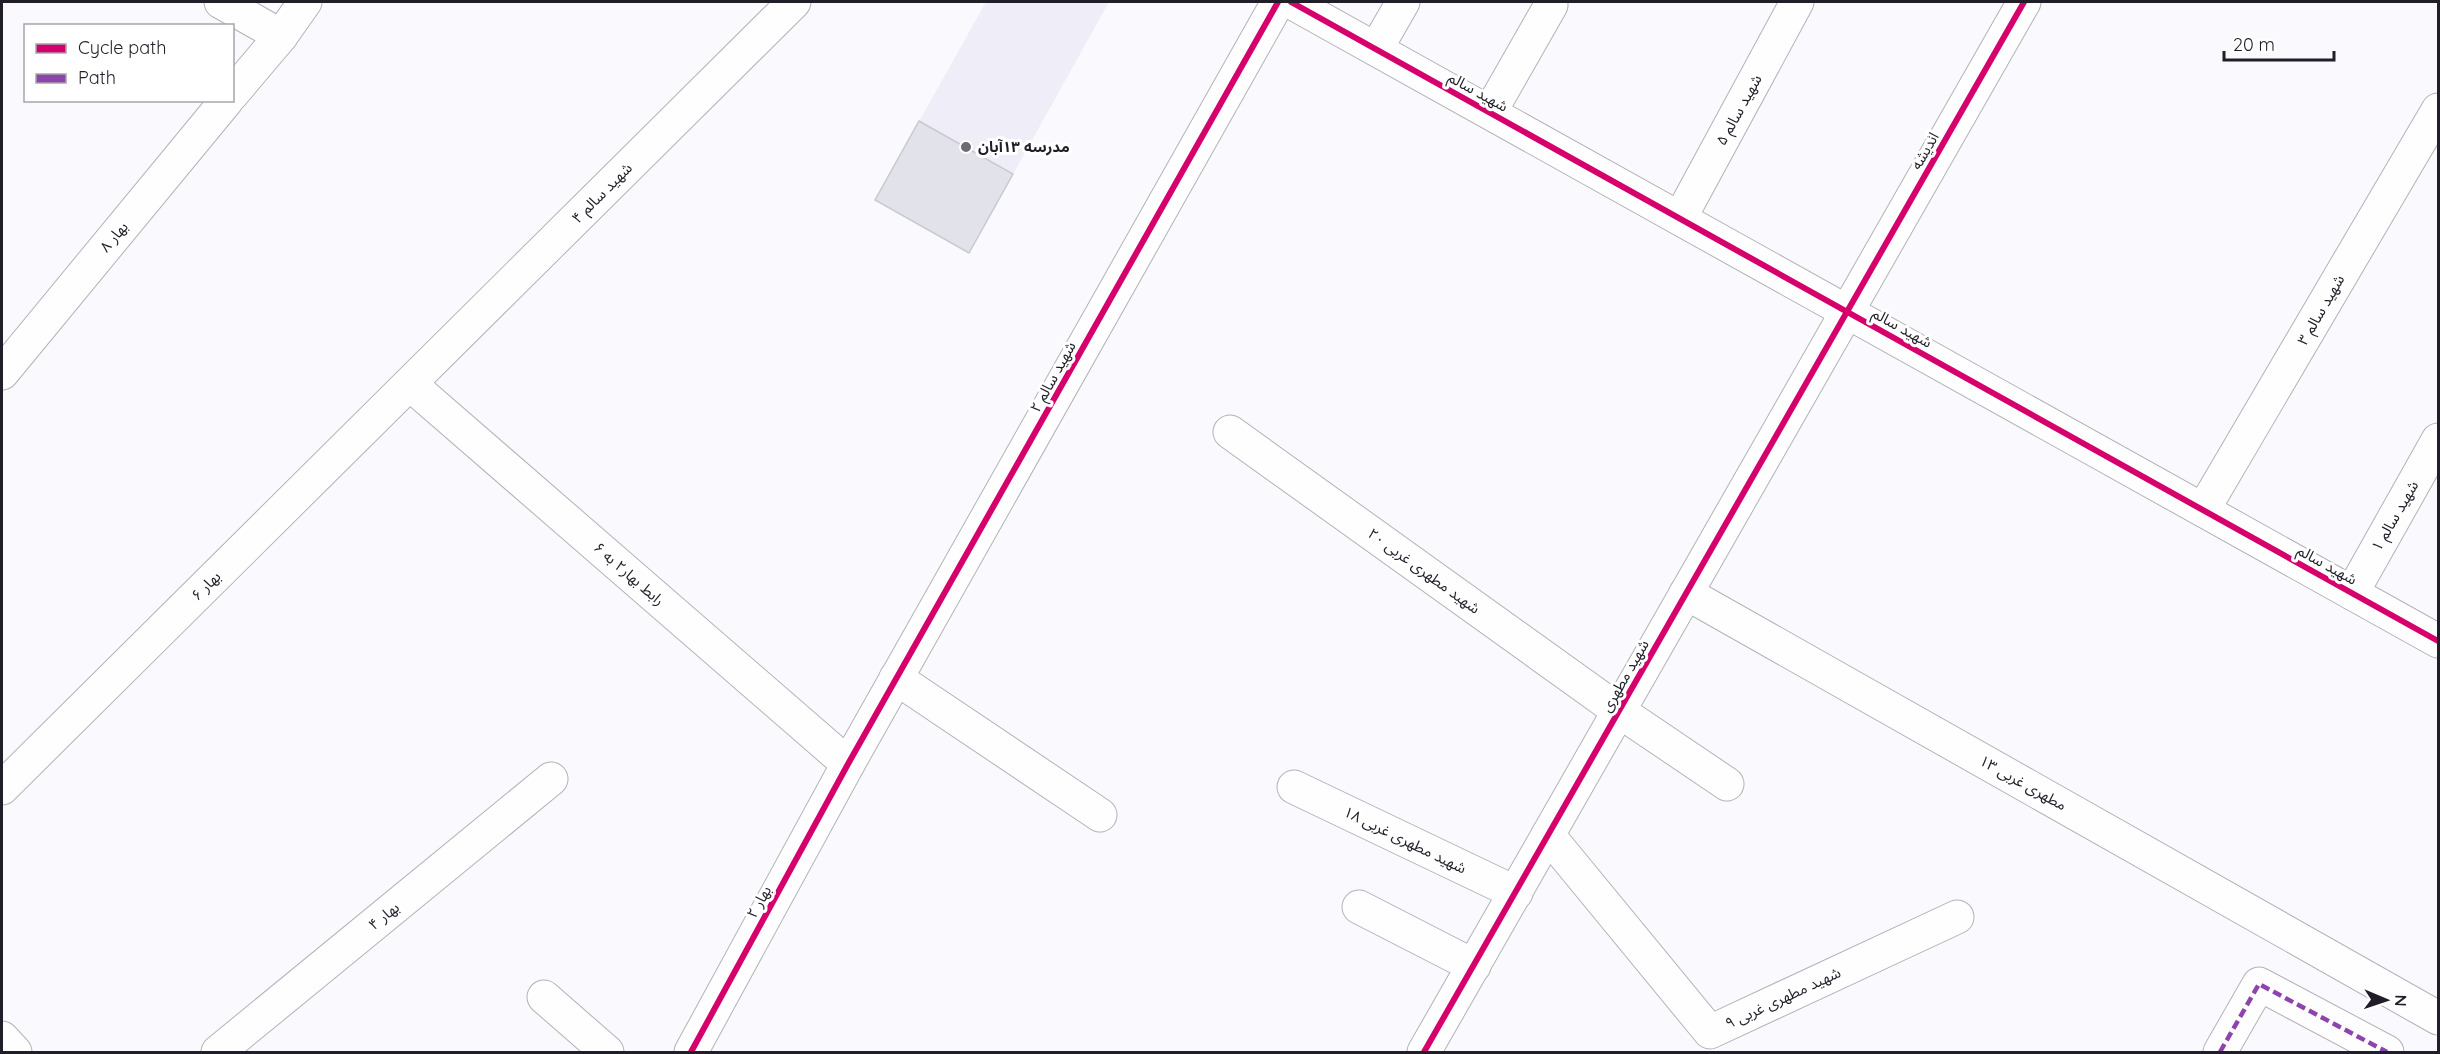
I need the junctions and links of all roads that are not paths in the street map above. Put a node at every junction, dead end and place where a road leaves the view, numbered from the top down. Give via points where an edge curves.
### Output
1 (221, 2) edge
2 (305, 2) edge
3 (794, 2) edge
4 (1278, 2) edge
5 (1291, 2) edge
6 (1403, 2) edge
7 (1797, 2) edge
8 (2024, 2) edge
9 (1551, 4) dead end
10 (281, 36) junction
11 (1376, 49) junction
12 (234, 92) edge
13 (225, 102) edge
14 (2439, 110) edge
15 (1490, 112) junction
16 (1680, 218) junction
17 (1847, 311) junction
18 (2, 373) edge
19 (410, 384) junction
20 (1230, 432) dead end
21 (2439, 440) edge
22 (2203, 510) junction
23 (2352, 592) junction
24 (1686, 593) junction
25 (2439, 641) edge
26 (896, 678) junction
27 (1619, 711) junction
28 (848, 764) junction
29 (550, 779) dead end
30 (1727, 784) dead end
31 (1294, 786) dead end
32 (2, 788) edge
33 (1100, 815) dead end
34 (1548, 835) junction
35 (1516, 893) junction
36 (1359, 907) dead end
37 (1957, 917) dead end
38 (1474, 966) junction
39 (544, 997) dead end
40 (2439, 1018) edge
41 (2, 1038) edge
42 (15, 1053) edge
43 (218, 1053) edge
44 (607, 1053) edge
45 (691, 1053) edge
46 (1424, 1053) edge
47 (2220, 1053) edge
48 (2387, 1053) edge

1 - 10 street
2 - 10 street
3 - 19 street, شهید سالم ۴
4 - 26 street, شهید سالم ۲
5 - 11 street, شهید سالم
6 - 11 street
7 - 16 street, شهید سالم ۵
8 - 17 street, اندیشه
9 - 15 street
10 - 12 street
11 - 15 street, شهید سالم
13 - 18 street, بهار ۸
14 - 22 street, ۳ شهید سالم
15 - 16 street, شهید سالم
16 - 17 street, شهید سالم
17 - 22 street, شهید سالم
17 - 24 street, شهید مطهری
19 - 28 street, رابط بهار۲ به ۶
19 - 32 street, بهار ۶
20 - 27 street, شهید مطهری غربی ۲۰
21 - 23 street, شهید سالم ۱
22 - 23 street, شهید سالم
23 - 25 street, شهید سالم
24 - 27 street, شهید مطهری
24 - 40 street, مطهری غربی ۱۳
26 - 28 street, شهید سالم ۲
26 - 33 street
27 - 30 street, شهید مطهری غربی ۲۰
27 - 34 street, شهید مطهری
28 - 45 street, بهار ۲
29 - 43 street, بهار ۴
31 - 35 street, شهید مطهری غربی ۱۸
34 - 35 street, شهید مطهری
34 - 37 street, شهید مطهری غربی ۹ via 1710,1032
35 - 38 street, شهید مطهری
36 - 38 street
38 - 46 street, شهید مطهری
39 - 44 street
41 - 42 street
47 - 48 street via 2259,984

